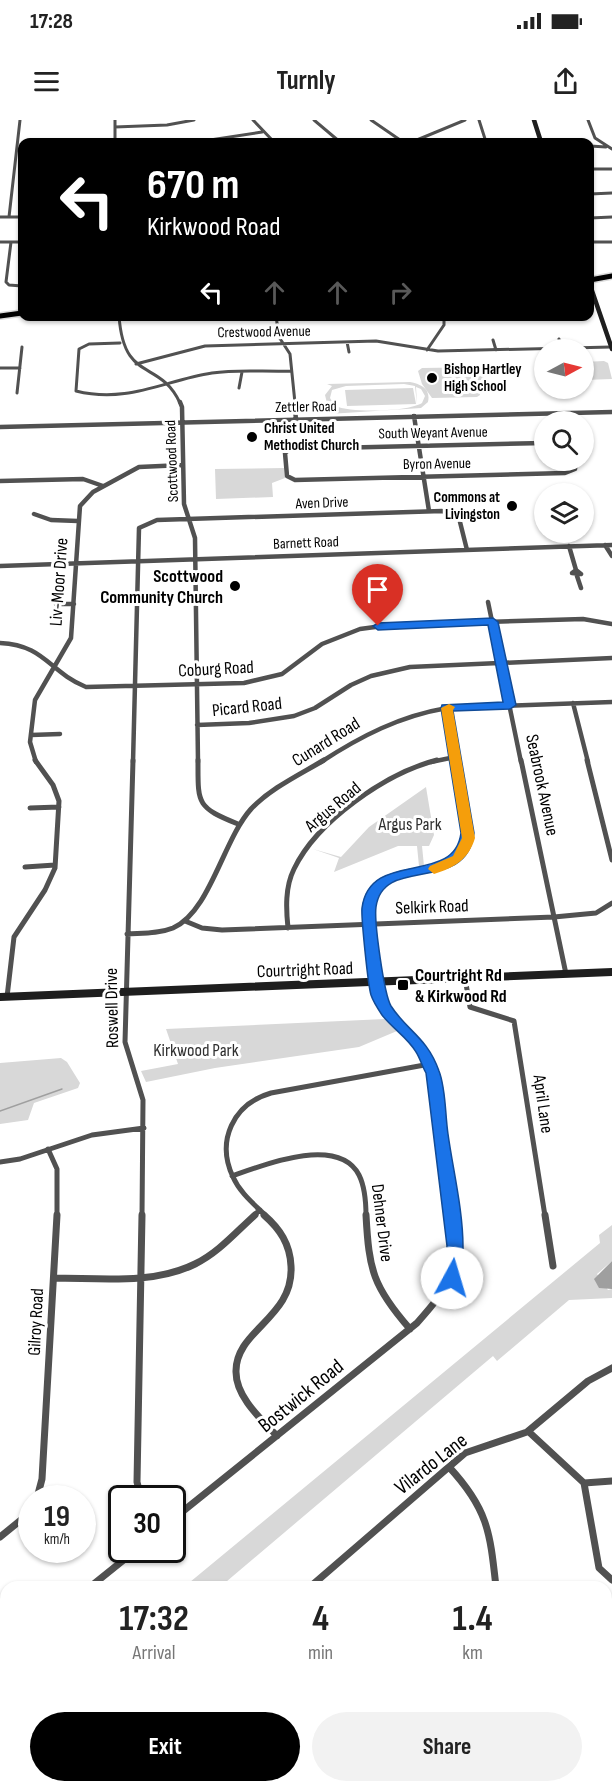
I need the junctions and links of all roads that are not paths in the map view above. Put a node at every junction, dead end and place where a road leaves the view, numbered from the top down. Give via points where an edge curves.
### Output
1 (20, 120) edge
2 (116, 120) edge
3 (194, 120) edge
4 (253, 120) edge
5 (314, 120) edge
6 (371, 120) edge
7 (465, 120) edge
8 (479, 120) edge
9 (534, 120) edge
10 (588, 120) edge
11 (115, 127) junction
12 (262, 132) junction
13 (18, 138) edge
14 (115, 138) edge
15 (233, 138) edge
16 (269, 138) edge
17 (335, 138) edge
18 (397, 138) edge
19 (422, 138) edge
20 (485, 138) edge
21 (541, 138) edge
22 (18, 140) edge
23 (594, 146) edge
24 (610, 148) edge
25 (16, 161) joint
26 (594, 169) edge
27 (612, 169) edge
28 (612, 193) edge
29 (594, 194) edge
30 (0, 217) edge
31 (9, 217) junction
32 (18, 217) edge
33 (612, 217) edge
34 (594, 218) edge
35 (0, 242) edge
36 (11, 242) junction
37 (18, 242) edge
38 (594, 242) edge
39 (612, 242) edge
40 (612, 276) edge
41 (594, 279) edge
42 (18, 286) edge
43 (594, 296) edge
44 (18, 314) edge
45 (0, 316) edge
46 (119, 321) edge
47 (277, 321) edge
48 (444, 321) edge
49 (493, 340) dead end
50 (347, 342) junction
51 (120, 343) junction
52 (283, 344) junction
53 (22, 347) dead end
54 (594, 348) edge
55 (612, 348) edge
56 (534, 349) edge
57 (427, 350) junction
58 (496, 350) junction
59 (349, 352) dead end
60 (136, 364) junction
61 (0, 368) edge
62 (20, 368) junction
63 (291, 371) junction
64 (242, 372) junction
65 (169, 386) junction
66 (238, 388) dead end
67 (17, 393) dead end
68 (612, 412) edge
69 (414, 417) junction
70 (296, 419) junction
71 (183, 422) junction
72 (0, 427) edge
73 (534, 443) edge
74 (418, 446) junction
75 (183, 465) junction
76 (570, 471) edge
77 (423, 477) junction
78 (290, 479) joint
79 (0, 481) edge
80 (103, 486) junction
81 (429, 512) junction
82 (34, 514) dead end
83 (189, 519) junction
84 (78, 521) junction
85 (150, 521) joint
86 (605, 545) junction
87 (612, 545) edge
88 (569, 546) junction
89 (466, 550) junction
90 (612, 556) edge
91 (195, 558) junction
92 (137, 562) junction
93 (76, 564) junction
94 (0, 566) edge
95 (581, 588) dead end
96 (488, 602) dead end
97 (56, 604) dead end
98 (74, 604) junction
99 (493, 622) junction
100 (612, 624) edge
101 (0, 643) edge
102 (612, 658) edge
103 (501, 662) junction
104 (54, 667) junction
105 (197, 684) junction
106 (134, 686) junction
107 (612, 702) edge
108 (573, 703) junction
109 (510, 705) junction
110 (447, 708) junction
111 (197, 725) junction
112 (60, 734) dead end
113 (31, 735) junction
114 (455, 757) junction
115 (59, 807) junction
116 (30, 808) dead end
117 (238, 824) junction
118 (612, 860) edge
119 (55, 865) junction
120 (25, 867) dead end
121 (610, 905) edge
122 (554, 917) junction
123 (185, 921) junction
124 (370, 924) junction
125 (288, 928) junction
126 (127, 934) junction
127 (612, 972) edge
128 (566, 974) junction
129 (465, 978) junction
130 (377, 982) junction
131 (126, 992) junction
132 (3, 997) edge
133 (429, 1064) junction
134 (144, 1128) junction
135 (48, 1149) junction
136 (0, 1162) edge
137 (232, 1176) junction
138 (260, 1210) junction
139 (553, 1266) dead end
140 (141, 1275) junction
141 (54, 1278) junction
142 (410, 1329) junction
143 (612, 1368) edge
144 (529, 1432) junction
145 (277, 1436) junction
146 (449, 1467) junction
147 (612, 1481) edge
148 (584, 1483) junction
149 (40, 1485) edge
150 (138, 1485) edge
151 (186, 1509) edge
152 (18, 1523) edge
153 (0, 1537) edge
154 (120, 1563) edge
155 (609, 1578) edge
156 (97, 1581) edge
157 (317, 1581) edge
158 (495, 1581) edge

1 - 13 street
2 - 11 street
3 - 11 street
4 - 12 street
5 - 17 street
6 - 18 street
7 - 19 street
8 - 20 street
9 - 21 street
10 - 24 street via 595,138
11 - 14 street
12 - 15 street
12 - 16 street
22 - 25 street
23 - 24 street
25 - 31 street
26 - 27 street
28 - 29 street
30 - 31 street
31 - 32 street
33 - 34 street
35 - 36 street
36 - 37 street
36 - 42 street via 6,282
38 - 39 street
40 - 41 main road
43 - 55 street
44 - 45 main road
46 - 51 street
47 - 52 street
48 - 57 street
49 - 58 street
50 - 52 street, Crestwood Avenue
50 - 57 street, Crestwood Avenue via 391,342
50 - 59 street
51 - 60 street, Scottwood Road
51 - 65 street via 89,344 79,349 75,388 78,392 137,393
52 - 60 street, Crestwood Avenue via 192,347
52 - 63 street via 290,354
53 - 62 street
54 - 55 street, Crestwood Avenue
56 - 58 street, Crestwood Avenue
57 - 58 street, Crestwood Avenue
60 - 65 street, Scottwood Road
61 - 62 street
62 - 67 street
63 - 64 street
63 - 70 street
64 - 65 street via 208,374
64 - 66 street
65 - 71 street, Scottwood Road via 181,402
68 - 69 street, Zettler Road
69 - 70 street, Zettler Road
69 - 74 street
70 - 71 street, Zettler Road
71 - 72 street, Zettler Road
71 - 75 street, Scottwood Road
73 - 74 street, South Weyant Avenue
74 - 77 street
74 - 78 street, South Weyant Avenue via 287,450 285,464
75 - 80 street, Liv-Moor Drive via 139,467
75 - 83 street, Scottwood Road via 184,504
76 - 77 street, Byron Avenue
77 - 78 street, Byron Avenue
77 - 81 street
79 - 80 street via 83,479
80 - 84 street, Liv-Moor Drive via 82,501
81 - 83 street, Aven Drive
81 - 89 street, Aven Drive via 447,512 459,518
82 - 84 street via 51,520
83 - 85 street, Aven Drive
83 - 91 street, Scottwood Road via 195,532
84 - 93 street, Liv-Moor Drive
85 - 92 street, Roswell Drive via 138,532
86 - 87 street, Barnett Road
86 - 88 street, Barnett Road
86 - 90 street
88 - 89 street, Barnett Road
88 - 95 street
89 - 91 street, Barnett Road
91 - 92 street, Barnett Road
91 - 105 street, Scottwood Road
92 - 93 street, Barnett Road
92 - 106 street, Roswell Drive
93 - 94 street, Barnett Road
93 - 98 street, Liv-Moor Drive
96 - 99 street, Seabrook Avenue
97 - 98 street
98 - 104 street, Liv-Moor Drive via 71,638
99 - 100 street, Coburg Road via 591,619
99 - 103 street, Seabrook Avenue
99 - 105 street, Coburg Road via 360,629 322,644 282,674 253,682
101 - 104 street, Coburg Road via 26,646
102 - 103 street, Picard Road
103 - 109 street, Seabrook Avenue
103 - 111 street, Picard Road via 388,671 351,685 315,708 294,716 273,721
104 - 106 street, Coburg Road via 86,687
104 - 113 street, Liv-Moor Drive via 35,700
105 - 106 street, Coburg Road
105 - 111 street, Scottwood Road
106 - 126 street, Roswell Drive
107 - 108 street, Cunard Road
108 - 109 street, Cunard Road
108 - 118 street
109 - 110 street, Cunard Road
109 - 122 street, Seabrook Avenue
110 - 114 street
110 - 117 street, Cunard Road via 421,711 372,729 273,791
111 - 117 street, Scottwood Road via 199,800 208,812
112 - 113 street
113 - 115 street, Liv-Moor Drive via 32,754 53,785
114 - 124 street via 468,833 466,847 447,865 384,881 371,898
114 - 125 street, Argus Road via 414,766 375,789 320,832 291,879 286,900
115 - 116 street
115 - 119 street, Liv-Moor Drive
117 - 123 street, Cunard Road
119 - 120 street
119 - 132 street, Liv-Moor Drive via 45,890 14,937
121 - 122 street, Selkirk Road via 580,916
122 - 124 street, Selkirk Road
122 - 128 street, Seabrook Avenue
123 - 125 street, Selkirk Road via 213,930
123 - 126 street via 162,932
124 - 125 street, Selkirk Road
124 - 130 street
126 - 131 street, Roswell Drive
127 - 128 street, Courtright Road
128 - 129 street, Courtright Road
129 - 130 street, Courtright Road
129 - 139 street, April Lane via 470,1007 514,1021
130 - 131 street, Courtright Road
130 - 133 street via 387,1011 422,1048
131 - 132 street, Courtright Road
131 - 134 street, Roswell Drive via 125,1042 143,1100
133 - 137 street via 255,1099 239,1110 226,1131 224,1153
133 - 142 street, Bostwick Road via 435,1083 455,1246 452,1278 446,1292
134 - 135 street via 92,1135
134 - 140 street, Roswell Drive
135 - 136 street
135 - 141 street, Gilroy Road via 58,1179
137 - 138 street
137 - 142 street, Dehner Drive via 305,1155 328,1156 351,1165 363,1183 369,1255 377,1287
138 - 140 street via 196,1264 175,1272
138 - 145 street via 287,1244 290,1284 276,1312 245,1343 235,1372 246,1403
140 - 141 street
140 - 150 street, Roswell Drive
141 - 149 street, Gilroy Road
142 - 145 street, Bostwick Road
143 - 144 street, Vilardo Lane via 585,1383
144 - 146 street, Vilardo Lane via 477,1446
144 - 148 street
145 - 151 street, Bostwick Road
146 - 157 street, Vilardo Lane
146 - 158 street via 474,1494 485,1513
147 - 148 street
148 - 155 street via 599,1568
152 - 153 street
154 - 156 street

